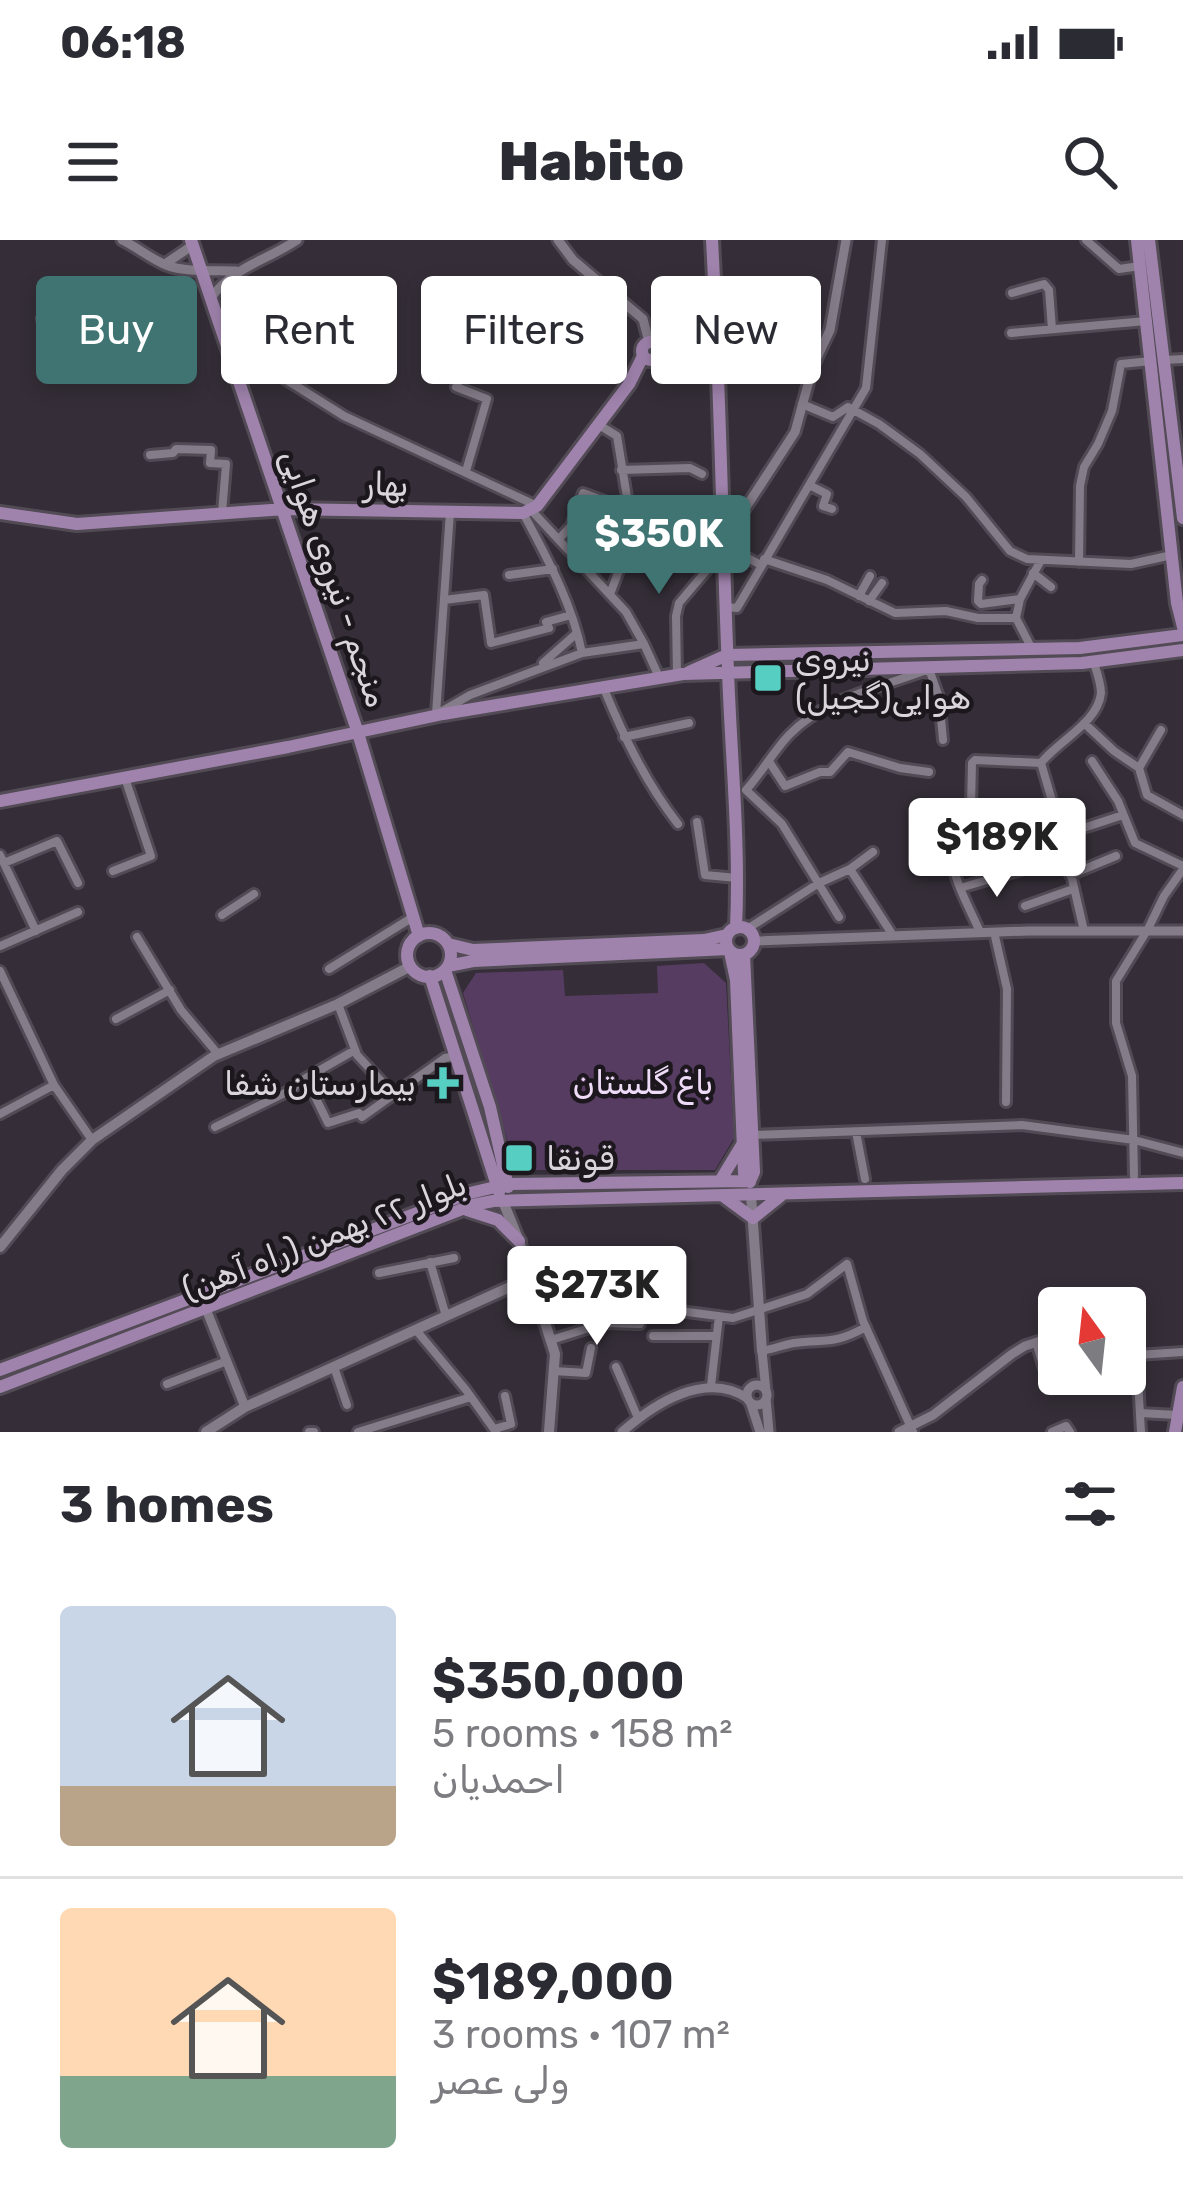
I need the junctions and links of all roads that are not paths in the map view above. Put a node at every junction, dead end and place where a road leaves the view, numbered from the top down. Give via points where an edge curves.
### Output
1 (122, 240) edge
2 (296, 240) edge
3 (558, 240) edge
4 (846, 240) edge
5 (882, 240) edge
6 (1086, 240) edge
7 (1138, 240) edge
8 (1150, 240) edge
9 (192, 243) edge
10 (715, 243) edge
11 (165, 264) junction
12 (1141, 266) junction
13 (200, 268) junction
14 (236, 271) junction
15 (715, 276) edge
16 (1012, 292) dead end
17 (210, 299) junction
18 (1148, 321) junction
19 (1052, 329) junction
20 (221, 332) edge
21 (1011, 333) dead end
22 (651, 345) edge
23 (651, 354) edge
24 (1183, 359) edge
25 (1159, 361) junction
26 (239, 384) edge
27 (293, 384) edge
28 (458, 384) edge
29 (719, 384) edge
30 (802, 404) junction
31 (852, 409) junction
32 (598, 424) junction
33 (150, 455) dead end
34 (620, 470) junction
35 (466, 471) junction
36 (702, 474) dead end
37 (809, 485) junction
38 (284, 509) junction
39 (832, 509) dead end
40 (530, 510) junction
41 (630, 511) junction
42 (450, 512) junction
43 (0, 513) edge
44 (222, 513) junction
45 (1183, 518) edge
46 (633, 534) junction
47 (560, 538) junction
48 (668, 541) dead end
49 (724, 546) junction
50 (742, 555) dead end
51 (1041, 560) junction
52 (762, 562) junction
53 (1079, 562) junction
54 (1177, 564) edge
55 (553, 569) junction
56 (1033, 573) junction
57 (509, 575) dead end
58 (870, 576) dead end
59 (982, 580) dead end
60 (882, 583) dead end
61 (1052, 587) dead end
62 (610, 593) junction
63 (859, 596) junction
64 (1020, 599) junction
65 (444, 600) junction
66 (869, 601) junction
67 (726, 607) junction
68 (572, 615) junction
69 (1016, 618) junction
70 (578, 632) junction
71 (1183, 633) edge
72 (644, 644) junction
73 (1033, 650) junction
74 (1183, 650) edge
75 (582, 653) junction
76 (730, 655) junction
77 (1094, 662) junction
78 (1034, 665) junction
79 (538, 668) junction
80 (929, 669) junction
81 (731, 673) junction
82 (680, 675) junction
83 (659, 679) junction
84 (604, 689) junction
85 (436, 715) junction
86 (689, 723) dead end
87 (1084, 723) junction
88 (1161, 730) dead end
89 (358, 733) junction
90 (623, 736) junction
91 (1123, 736) dead end
92 (943, 740) dead end
93 (1114, 751) junction
94 (1092, 761) dead end
95 (770, 763) junction
96 (1041, 763) junction
97 (1139, 768) junction
98 (928, 772) dead end
99 (125, 778) junction
100 (742, 791) junction
101 (0, 801) edge
102 (971, 806) dead end
103 (1123, 815) junction
104 (1183, 815) edge
105 (698, 822) dead end
106 (678, 824) dead end
107 (951, 836) dead end
108 (1063, 838) junction
109 (873, 852) dead end
110 (987, 853) dead end
111 (1116, 856) dead end
112 (2, 859) edge
113 (1183, 868) edge
114 (850, 869) junction
115 (1021, 870) dead end
116 (113, 871) dead end
117 (1070, 874) junction
118 (738, 878) junction
119 (819, 883) junction
120 (77, 884) dead end
121 (960, 888) junction
122 (1073, 889) junction
123 (254, 894) dead end
124 (1024, 906) dead end
125 (78, 912) dead end
126 (222, 914) dead end
127 (413, 917) junction
128 (839, 917) dead end
129 (1148, 929) junction
130 (36, 931) junction
131 (1084, 931) junction
132 (1183, 931) edge
133 (980, 932) junction
134 (994, 932) junction
135 (892, 934) junction
136 (418, 936) junction
137 (137, 937) dead end
138 (739, 939) junction
139 (448, 944) junction
140 (0, 946) edge
141 (617, 949) junction
142 (411, 966) junction
143 (447, 968) junction
144 (329, 969) dead end
145 (0, 971) edge
146 (430, 976) junction
147 (170, 990) junction
148 (338, 1004) junction
149 (116, 1019) dead end
150 (355, 1050) junction
151 (218, 1054) junction
152 (456, 1056) junction
153 (306, 1078) junction
154 (54, 1085) junction
155 (395, 1096) junction
156 (1006, 1102) dead end
157 (0, 1114) edge
158 (214, 1127) dead end
159 (856, 1132) junction
160 (748, 1139) junction
161 (92, 1140) junction
162 (1134, 1140) junction
163 (1183, 1153) edge
164 (488, 1156) junction
165 (503, 1162) junction
166 (1134, 1176) dead end
167 (865, 1179) dead end
168 (1183, 1183) edge
169 (534, 1184) junction
170 (721, 1188) junction
171 (750, 1188) junction
172 (504, 1192) junction
173 (470, 1193) junction
174 (783, 1194) junction
175 (459, 1210) junction
176 (753, 1218) junction
177 (519, 1241) junction
178 (0, 1247) edge
179 (454, 1258) dead end
180 (430, 1262) junction
181 (379, 1273) dead end
182 (530, 1278) junction
183 (583, 1290) dead end
184 (539, 1306) junction
185 (206, 1309) junction
186 (760, 1310) junction
187 (680, 1311) dead end
188 (446, 1316) junction
189 (718, 1316) junction
190 (640, 1324) dead end
191 (866, 1327) junction
192 (416, 1330) junction
193 (653, 1336) dead end
194 (716, 1336) junction
195 (550, 1340) junction
196 (1036, 1342) joint
197 (591, 1348) dead end
198 (1038, 1349) edge
199 (762, 1351) junction
200 (1183, 1352) edge
201 (1146, 1354) edge
202 (227, 1361) junction
203 (334, 1367) junction
204 (616, 1367) dead end
205 (0, 1370) edge
206 (554, 1371) junction
207 (167, 1384) dead end
208 (711, 1386) junction
209 (0, 1387) edge
210 (1183, 1387) edge
211 (766, 1395) junction
212 (1139, 1395) edge
213 (470, 1396) junction
214 (505, 1396) dead end
215 (750, 1396) junction
216 (347, 1405) dead end
217 (245, 1407) junction
218 (1140, 1413) junction
219 (1178, 1415) junction
220 (638, 1418) junction
221 (222, 1428) edge
222 (495, 1430) edge
223 (912, 1430) edge
224 (206, 1432) edge
225 (358, 1432) edge
226 (549, 1432) edge
227 (622, 1432) edge
228 (760, 1432) edge
229 (769, 1432) edge
230 (898, 1432) edge
231 (1052, 1432) edge
232 (1070, 1432) edge
233 (1141, 1432) edge
234 (1175, 1432) edge

1 - 11 street
2 - 14 street
3 - 22 street via 643,319
4 - 30 street via 830,330
5 - 31 street via 866,388
6 - 12 street via 1118,268
7 - 12 main road
8 - 25 main road
9 - 11 street
9 - 13 main road, منجم - نیروی هوایی
10 - 15 main road
11 - 13 street
12 - 18 main road
13 - 14 street
13 - 17 main road, منجم - نیروی هوایی
14 - 17 street
16 - 19 street via 1044,284
17 - 20 main road, منجم - نیروی هوایی
18 - 19 street
18 - 25 main road
19 - 21 street
23 - 32 main road
24 - 25 street
25 - 45 main road
25 - 53 street via 1121,364 1112,411 1084,467
25 - 54 main road
26 - 38 main road, منجم - نیروی هوایی
27 - 35 street
28 - 35 street via 488,399
29 - 49 main road
30 - 31 street via 833,417
30 - 49 street via 796,433
31 - 37 street
31 - 51 street via 920,454 1010,551
32 - 34 street via 617,436
32 - 40 main road
33 - 44 street via 211,450 210,463 226,464
34 - 36 street
34 - 41 street
35 - 40 street
37 - 39 street via 827,494 823,505
37 - 52 street
38 - 42 main road, بهار
38 - 44 main road, بهار
38 - 89 main road, منجم - نیروی هوایی
40 - 42 main road, بهار
40 - 47 street
40 - 55 street
41 - 46 street
41 - 47 street via 583,493
42 - 65 street
43 - 44 main road, بهار via 77,524
46 - 48 street
46 - 62 street
47 - 62 street
49 - 67 main road
49 - 82 street via 679,603
50 - 52 street
51 - 53 street
51 - 56 street
52 - 63 street
52 - 67 street via 736,608
53 - 54 street
54 - 71 main road
55 - 57 street
55 - 68 street
56 - 61 street
56 - 64 street
58 - 63 street
59 - 64 street via 981,604
60 - 66 street
62 - 72 street
63 - 66 street
64 - 69 street
65 - 68 street via 484,595 491,643
65 - 85 street
66 - 69 street via 895,613
67 - 76 main road
68 - 70 street
69 - 73 street
70 - 75 street
70 - 79 street
71 - 73 main road
72 - 75 street
72 - 83 street
73 - 76 main road
73 - 78 main road
74 - 77 main road
75 - 79 street
76 - 81 main road
76 - 82 main road
77 - 78 main road
77 - 87 street via 1101,691
78 - 80 main road
79 - 85 street
80 - 81 main road
80 - 92 street
80 - 95 street via 817,714
81 - 82 main road
81 - 100 main road
82 - 83 main road
83 - 84 main road
84 - 85 main road
84 - 90 street
85 - 89 main road
86 - 90 street
87 - 93 street
87 - 96 street
88 - 97 street
89 - 99 main road
89 - 127 main road, منجم - نیروی هوایی
90 - 106 street
91 - 93 street
93 - 97 street
94 - 103 street
95 - 98 street via 785,786 830,772 848,752
95 - 100 street
96 - 102 street via 974,761
96 - 108 street
97 - 104 street via 1147,794
99 - 101 main road
99 - 116 street via 152,856
100 - 118 main road
100 - 119 street via 782,824
100 - 138 main road
103 - 108 street
103 - 113 street via 1135,843
105 - 118 street via 705,875
107 - 121 street
108 - 110 street
108 - 117 street
109 - 114 street
111 - 117 street
112 - 120 street via 57,842
112 - 130 street
113 - 129 street
114 - 119 street
114 - 135 street
115 - 121 street
117 - 122 street
118 - 138 main road
119 - 128 street
119 - 138 street
121 - 133 street
122 - 124 street
122 - 131 street
123 - 126 street
125 - 130 street
127 - 136 main road, منجم - نیروی هوایی
127 - 144 street
129 - 131 street
129 - 132 street
129 - 162 street via 1116,981
130 - 140 street
131 - 134 street
133 - 134 street
133 - 135 street
134 - 156 street via 1006,989
135 - 138 street
136 - 139 main road via 435,934
136 - 142 main road via 408,949
137 - 147 street
138 - 141 main road
138 - 160 main road
139 - 141 main road
139 - 143 main road
141 - 143 main road
142 - 146 main road
142 - 148 main road
143 - 146 main road
143 - 165 main road
145 - 154 street
146 - 152 main road
147 - 149 street
147 - 151 street
148 - 150 street
148 - 151 main road
150 - 153 street
150 - 155 street
151 - 161 main road
152 - 155 street
152 - 164 main road
153 - 155 street via 328,1124 362,1117
153 - 158 street
154 - 157 street
154 - 161 street
159 - 160 street
159 - 162 street via 1022,1125
159 - 167 street
160 - 170 main road
160 - 171 main road
161 - 178 main road
162 - 163 street
162 - 166 street
164 - 172 main road
164 - 173 main road
165 - 169 main road
165 - 172 main road
168 - 174 main road, بلوار ۲۲ بهمن (راه آهن)
169 - 170 main road, بلوار ۲۲ بهمن (راه آهن)
169 - 172 main road, بلوار ۲۲ بهمن (راه آهن)
170 - 171 main road, بلوار ۲۲ بهمن (راه آهن)
170 - 172 main road, بلوار ۲۲ بهمن (راه آهن)
170 - 176 main road
171 - 174 main road, بلوار ۲۲ بهمن (راه آهن)
171 - 176 main road
172 - 173 main road, بلوار ۲۲ بهمن (راه آهن)
172 - 175 main road, بلوار ۲۲ بهمن (راه آهن)
172 - 177 main road
173 - 205 main road, بلوار ۲۲ بهمن (راه آهن)
174 - 176 main road
175 - 177 main road via 492,1216
175 - 185 main road, بلوار ۲۲ بهمن (راه آهن)
176 - 186 main road
177 - 182 main road
179 - 180 street
180 - 181 street
180 - 188 street
182 - 184 main road
182 - 188 main road
183 - 184 street
184 - 195 main road
185 - 202 street
185 - 209 main road, بلوار ۲۲ بهمن (راه آهن)
186 - 189 street
186 - 191 street via 807,1294 847,1264
186 - 199 main road
187 - 189 street
188 - 192 main road
189 - 194 street
190 - 195 street via 605,1323
191 - 199 street via 822,1344
191 - 223 street
192 - 203 main road
192 - 213 street
193 - 194 street
194 - 208 street
195 - 206 main road
196 - 198 street
196 - 223 street
197 - 206 street via 586,1373
199 - 211 street
199 - 215 street
200 - 201 street
202 - 207 street
202 - 217 street
203 - 216 street
203 - 217 main road
204 - 220 street
206 - 226 main road
208 - 215 street
208 - 220 street
210 - 219 main road
211 - 215 street via 760,1405
211 - 215 street via 761,1386
211 - 229 street
212 - 218 street
213 - 222 street
213 - 225 street
214 - 222 street via 511,1424
215 - 228 street
217 - 221 main road
218 - 219 street
218 - 233 street
219 - 234 main road
220 - 227 street
221 - 224 main road
223 - 230 street
231 - 232 street

